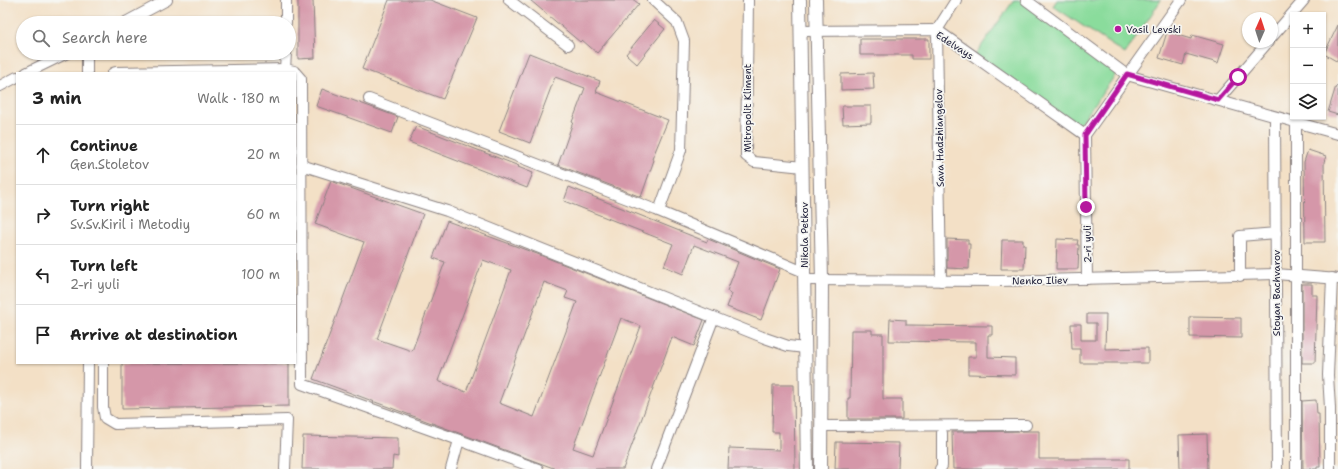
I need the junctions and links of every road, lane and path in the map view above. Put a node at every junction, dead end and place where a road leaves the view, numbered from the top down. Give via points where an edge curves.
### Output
1 (166, 0) edge
2 (286, 0) edge
3 (509, 0) edge
4 (653, 0) edge
5 (748, 0) edge
6 (800, 0) edge
7 (816, 0) edge
8 (956, 0) edge
9 (1026, 0) edge
10 (1181, 0) edge
11 (1304, 0) edge
12 (137, 16) edge
13 (286, 16) edge
14 (937, 30) junction
15 (1278, 30) edge
16 (801, 31) junction
17 (817, 32) junction
18 (568, 45) dead end
19 (1263, 48) edge
20 (53, 60) edge
21 (87, 60) edge
22 (286, 60) edge
23 (285, 69) junction
24 (28, 72) edge
25 (87, 72) edge
26 (116, 72) edge
27 (295, 72) edge
28 (296, 73) edge
29 (1127, 74) junction
30 (16, 78) edge
31 (0, 86) edge
32 (369, 99) dead end
33 (1218, 100) junction
34 (1275, 116) junction
35 (1296, 122) junction
36 (1338, 134) edge
37 (1085, 135) junction
38 (301, 165) junction
39 (804, 167) junction
40 (659, 211) junction
41 (1276, 234) junction
42 (1276, 274) junction
43 (804, 276) junction
44 (1240, 276) junction
45 (1296, 276) junction
46 (1335, 278) edge
47 (1087, 279) junction
48 (822, 280) junction
49 (941, 281) junction
50 (714, 317) junction
51 (805, 348) junction
52 (88, 364) edge
53 (103, 364) edge
54 (1026, 425) dead end
55 (821, 426) junction
56 (942, 433) dead end
57 (460, 440) junction
58 (87, 469) edge
59 (285, 469) edge
60 (451, 469) edge
61 (538, 469) edge
62 (656, 469) edge
63 (807, 469) edge
64 (821, 469) edge
65 (940, 469) edge
66 (1277, 469) edge
67 (1296, 469) edge
68 (1330, 469) edge

1 - 12 street
2 - 13 street
3 - 18 street
4 - 40 street via 677,22 684,41 681,150
5 - 39 street, Mitropolit Kliment via 746,156 754,162
6 - 16 main road, Nikola Petkov
7 - 17 main road, Nikola Petkov
8 - 14 street
9 - 29 street
10 - 29 street
11 - 15 street
14 - 17 street, Edelvays
14 - 37 street, Edelvays
14 - 49 street, Sava Hadzhiangelov
16 - 17 street, Edelvays
16 - 39 main road, Nikola Petkov
17 - 48 main road, Nikola Petkov
19 - 33 street
20 - 24 street
21 - 25 street
22 - 23 street
23 - 26 street
23 - 27 street
28 - 38 street via 301,79
29 - 33 street
29 - 37 street
30 - 31 street
32 - 40 street
33 - 34 street
34 - 35 street
34 - 41 street, Stoyan Bachvarov
35 - 36 street
35 - 45 street, Stoyan Bachvarov
37 - 47 street, 2-ri yuli
38 - 50 street via 447,211
38 - 57 street via 302,384
39 - 43 main road, Nikola Petkov
40 - 43 street
41 - 42 street, Stoyan Bachvarov
41 - 44 street via 1240,236
42 - 44 street, Nenko Iliev
42 - 45 street, Nenko Iliev
42 - 66 street, Stoyan Bachvarov
43 - 48 street, Nenko Iliev
43 - 51 main road, Nikola Petkov
44 - 47 street, Nenko Iliev
45 - 46 street, Nenko Iliev
45 - 67 street, Stoyan Bachvarov
46 - 68 street via 1328,375
47 - 49 street, Nenko Iliev
48 - 49 street, Nenko Iliev
48 - 55 main road, Nikola Petkov
50 - 51 street via 788,346
50 - 62 street
51 - 63 main road, Nikola Petkov
52 - 58 street
53 - 59 street via 104,413 105,418 115,424 287,420
54 - 55 street
55 - 64 main road, Nikola Petkov
56 - 65 street
57 - 60 street
57 - 61 street

